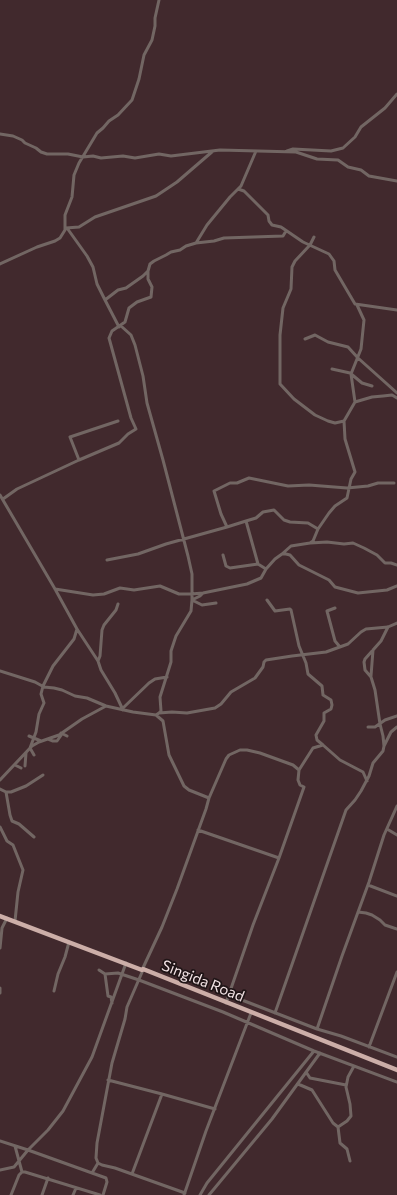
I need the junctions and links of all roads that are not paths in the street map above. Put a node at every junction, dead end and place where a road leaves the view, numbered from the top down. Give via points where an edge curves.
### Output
1 (159, 0) edge
2 (397, 94) edge
3 (0, 134) edge
4 (213, 151) junction
5 (256, 151) junction
6 (284, 152) junction
7 (83, 157) junction
8 (397, 181) edge
9 (238, 189) junction
10 (67, 228) junction
11 (286, 231) junction
12 (314, 237) dead end
13 (196, 243) junction
14 (310, 245) junction
15 (0, 264) edge
16 (148, 271) junction
17 (105, 300) junction
18 (356, 304) junction
19 (397, 310) edge
20 (120, 326) junction
21 (305, 338) dead end
22 (358, 358) junction
23 (332, 369) dead end
24 (351, 374) junction
25 (372, 386) dead end
26 (397, 393) edge
27 (397, 398) edge
28 (355, 402) junction
29 (118, 421) dead end
30 (344, 421) junction
31 (79, 460) junction
32 (394, 483) dead end
33 (348, 488) junction
34 (0, 495) edge
35 (2, 499) junction
36 (246, 521) junction
37 (227, 527) junction
38 (318, 529) junction
39 (183, 539) junction
40 (310, 543) junction
41 (282, 554) junction
42 (223, 555) dead end
43 (107, 560) dead end
44 (258, 564) junction
45 (397, 565) edge
46 (266, 569) junction
47 (397, 586) edge
48 (55, 589) junction
49 (389, 590) junction
50 (396, 591) edge
51 (203, 593) junction
52 (191, 594) junction
53 (192, 600) junction
54 (267, 600) dead end
55 (118, 604) dead end
56 (216, 604) dead end
57 (335, 608) dead end
58 (397, 623) edge
59 (388, 627) junction
60 (78, 629) junction
61 (340, 647) junction
62 (373, 650) junction
63 (302, 655) junction
64 (98, 661) junction
65 (0, 671) edge
66 (167, 677) junction
67 (371, 677) junction
68 (43, 686) junction
69 (106, 706) junction
70 (123, 709) junction
71 (158, 714) junction
72 (397, 716) edge
73 (380, 724) junction
74 (368, 727) dead end
75 (397, 727) edge
76 (62, 733) junction
77 (29, 736) dead end
78 (67, 736) dead end
79 (34, 738) junction
80 (49, 739) junction
81 (41, 741) junction
82 (49, 745) dead end
83 (322, 745) junction
84 (384, 746) junction
85 (30, 748) junction
86 (26, 752) junction
87 (34, 755) dead end
88 (15, 765) junction
89 (25, 766) dead end
90 (21, 768) dead end
91 (300, 770) junction
92 (371, 770) junction
93 (363, 772) junction
94 (43, 775) dead end
95 (0, 780) edge
96 (366, 780) junction
97 (0, 789) edge
98 (6, 792) junction
99 (209, 798) junction
100 (397, 806) edge
101 (0, 827) edge
102 (387, 829) junction
103 (198, 830) junction
104 (397, 835) edge
105 (34, 837) dead end
106 (279, 858) junction
107 (368, 885) junction
108 (397, 896) edge
109 (358, 912) junction
110 (0, 916) edge
111 (7, 918) junction
112 (15, 922) junction
113 (397, 929) edge
114 (69, 942) junction
115 (0, 948) edge
116 (126, 963) junction
117 (143, 969) junction
118 (99, 970) dead end
119 (397, 972) edge
120 (105, 974) junction
121 (122, 974) junction
122 (139, 980) junction
123 (0, 988) edge
124 (54, 991) dead end
125 (0, 993) edge
126 (229, 995) junction
127 (112, 1003) junction
128 (226, 1003) junction
129 (251, 1013) junction
130 (275, 1013) junction
131 (247, 1022) junction
132 (317, 1029) junction
133 (369, 1047) junction
134 (314, 1051) junction
135 (320, 1053) junction
136 (397, 1057) edge
137 (354, 1066) junction
138 (397, 1070) edge
139 (306, 1072) junction
140 (108, 1080) junction
141 (397, 1082) edge
142 (298, 1084) junction
143 (346, 1085) junction
144 (162, 1094) junction
145 (215, 1109) junction
146 (338, 1127) junction
147 (0, 1141) edge
148 (16, 1146) junction
149 (28, 1150) junction
150 (19, 1161) junction
151 (350, 1161) dead end
152 (98, 1163) junction
153 (0, 1170) edge
154 (22, 1172) junction
155 (92, 1173) junction
156 (132, 1174) junction
157 (48, 1178) junction
158 (76, 1188) junction
159 (184, 1194) edge
160 (11, 1195) edge
161 (42, 1195) edge
162 (73, 1195) edge
163 (102, 1195) edge
164 (200, 1195) edge
165 (209, 1195) edge

1 - 7 street via 152,40 144,55 141,75 132,100 97,133
2 - 6 street via 385,108 361,127 343,148 331,151 293,149
3 - 7 street via 13,136 43,153
4 - 5 street
4 - 7 street via 135,158
4 - 10 street via 177,182 156,196 94,217 79,227
5 - 6 street
5 - 9 street
6 - 8 street via 300,153 316,159 338,160 369,176
7 - 10 street via 74,175 72,197 65,218
9 - 11 street via 244,191 268,215 272,225
9 - 13 street via 207,225
10 - 15 street via 55,241
10 - 17 street via 93,267 97,284
11 - 13 street via 283,236 224,238
11 - 14 street
12 - 14 street
13 - 16 street via 154,261
14 - 18 street via 328,254 334,261 334,270
14 - 30 street via 292,267 291,289 283,308 280,384 315,415 335,423
16 - 17 street
16 - 20 street via 152,288 151,297 128,308 125,322
17 - 20 street
18 - 19 street
18 - 22 street via 364,320
20 - 31 street via 110,333 109,341 136,429 119,443
20 - 39 street via 131,334 135,345 147,403
21 - 22 street via 315,335 328,342 348,347
22 - 24 street
22 - 26 street
23 - 24 street
24 - 25 street
24 - 28 street
27 - 28 street via 392,395
28 - 30 street
29 - 31 street via 70,437
30 - 33 street via 345,439 355,472
31 - 35 street via 17,489
32 - 33 street
33 - 37 street via 288,486 249,478 230,483 214,491
33 - 38 street via 347,498 334,506
34 - 35 street
35 - 48 street
36 - 37 street
36 - 38 street via 256,518 263,512 274,510 284,520 308,523
36 - 44 street
37 - 39 street
38 - 40 street
39 - 43 street via 138,554
39 - 52 street via 192,574
40 - 41 street via 291,546
40 - 45 street via 353,543 377,555 385,563
41 - 46 street
41 - 49 street via 290,555 299,565 329,580 335,587 358,593
42 - 44 street via 226,566 230,568
44 - 46 street
46 - 51 street via 262,578 251,583
47 - 49 street
48 - 52 street via 93,595 120,588 134,590 160,586 176,593
48 - 60 street
49 - 50 street
51 - 52 street
51 - 53 street
52 - 53 street
53 - 56 street via 202,604
53 - 66 street via 191,611 176,636 171,651
54 - 63 street via 275,611 291,610
55 - 64 street via 102,630
57 - 61 street via 327,611
58 - 59 street
59 - 61 street via 364,630 348,644
59 - 62 street
60 - 64 street
60 - 68 street
61 - 63 street via 326,652
62 - 67 street
62 - 67 street via 364,662 365,670
63 - 71 street via 265,661 255,678 231,692 215,708 183,714
63 - 83 street via 308,674 322,686 323,695 331,700 331,709 324,713 324,721 316,735
64 - 70 street
65 - 68 street
66 - 70 street via 149,683
66 - 71 street via 160,697 161,711
67 - 73 street
68 - 69 street via 56,688
68 - 79 street via 44,703
69 - 70 street
69 - 76 street via 87,715
70 - 71 street
71 - 99 street via 163,721 169,755 182,783 188,790
72 - 73 street
73 - 74 street
73 - 84 street
75 - 84 street via 391,732
76 - 78 street
76 - 80 street
77 - 79 street
79 - 81 street
79 - 85 street
80 - 81 street
80 - 82 street
81 - 85 street
83 - 91 street via 313,748
83 - 93 street via 340,760
84 - 92 street
85 - 86 street
85 - 87 street
86 - 88 street
86 - 89 street
88 - 90 street
88 - 95 street
91 - 99 street via 260,753 240,750 228,755
91 - 106 street via 298,780 304,787
92 - 93 street
92 - 96 street
93 - 96 street
94 - 98 street via 26,786
96 - 130 street via 346,810
97 - 98 street
98 - 105 street via 12,821
99 - 103 street
100 - 102 street
101 - 112 street via 7,841 13,845 23,870
102 - 104 street
102 - 107 street
103 - 106 street
103 - 117 street via 162,927
106 - 126 street
107 - 108 street
107 - 109 street
109 - 113 street via 372,915 385,925
109 - 132 street
110 - 111 highway, Singida Road
111 - 112 highway, Singida Road
111 - 115 street via 2,928
112 - 114 highway, Singida Road
114 - 116 highway, Singida Road
114 - 124 street
116 - 117 highway, Singida Road
116 - 121 street
117 - 122 street
117 - 128 highway, Singida Road
118 - 120 street
119 - 133 street
120 - 121 street
120 - 127 street via 108,996
121 - 122 street
121 - 127 street
122 - 131 street
122 - 140 street via 127,1007
123 - 125 street
126 - 128 street
126 - 130 street
127 - 149 street via 92,1057 63,1111
128 - 129 highway, Singida Road
129 - 131 street
129 - 138 highway, Singida Road
130 - 132 street
131 - 134 street
131 - 145 street
132 - 133 street
133 - 136 street
134 - 135 street
134 - 164 street
135 - 137 street
135 - 139 street
137 - 141 street
137 - 143 street
139 - 142 street
139 - 143 street via 310,1078
140 - 144 street
140 - 152 street via 97,1143
142 - 146 street via 312,1090
142 - 165 street
143 - 146 street via 352,1114
144 - 145 street
144 - 156 street
145 - 159 street
146 - 151 street via 340,1143 348,1151
147 - 148 street
148 - 149 street
148 - 150 street
149 - 150 street
149 - 155 street
150 - 153 street via 14,1167
150 - 154 street
152 - 155 street
152 - 156 street
154 - 157 street
154 - 160 street
155 - 163 street via 107,1180
156 - 159 street
157 - 158 street
157 - 161 street
158 - 162 street
158 - 163 street

